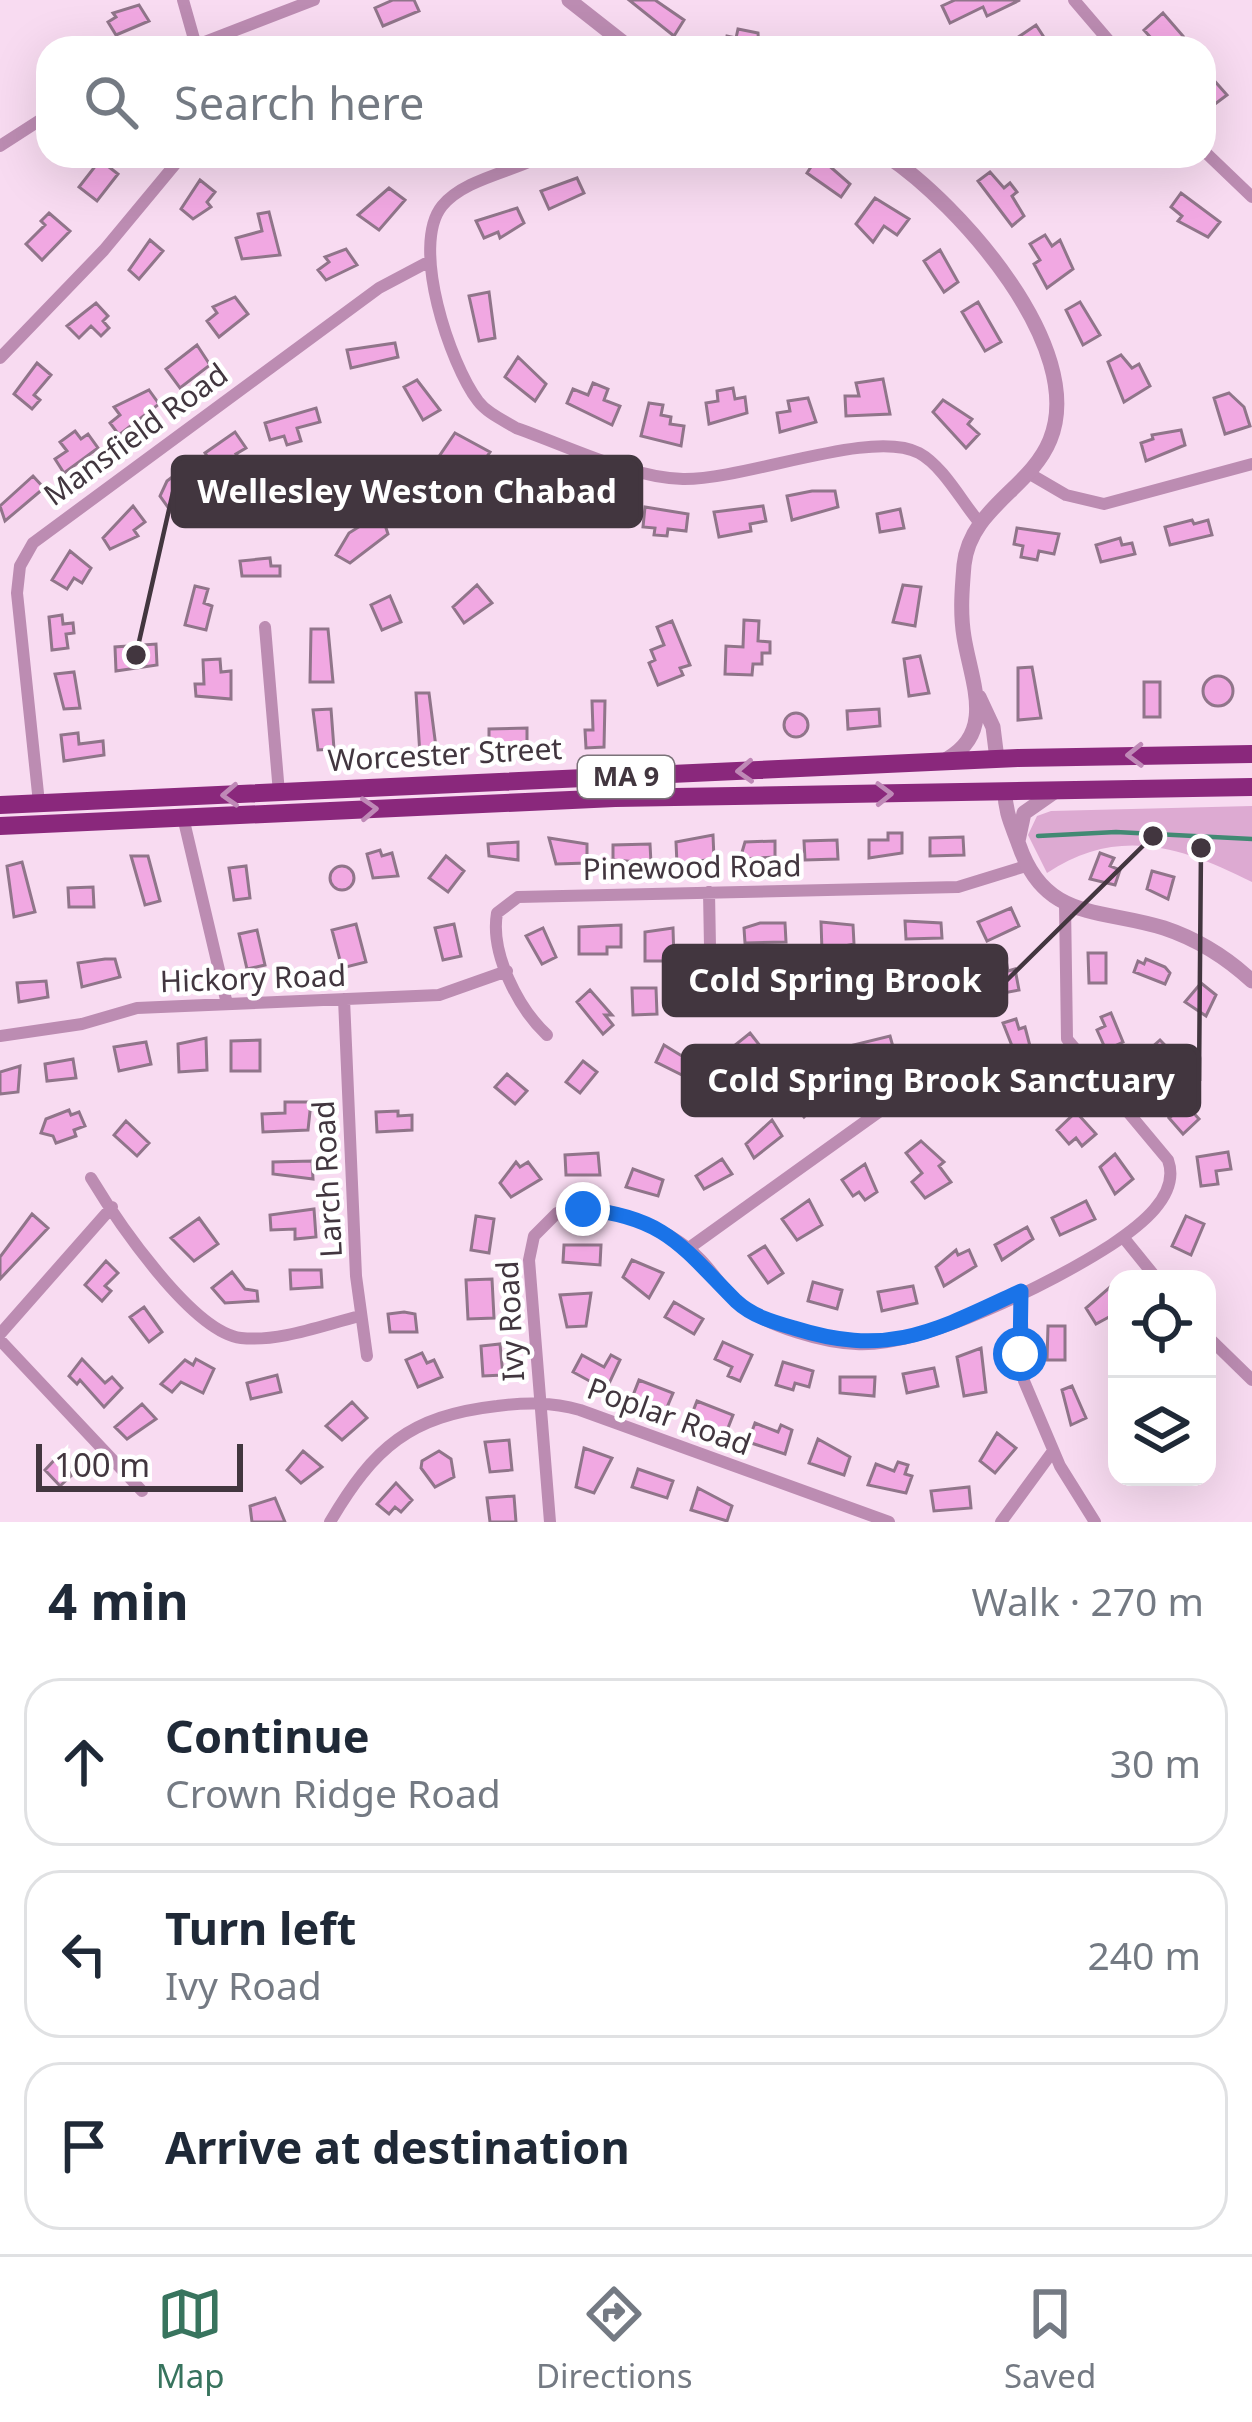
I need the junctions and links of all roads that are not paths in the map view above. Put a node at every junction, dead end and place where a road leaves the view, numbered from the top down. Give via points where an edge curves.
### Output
1 (183, 0) edge
2 (314, 0) edge
3 (569, 0) edge
4 (1074, 0) edge
5 (191, 36) edge
6 (221, 36) edge
7 (615, 36) edge
8 (1104, 36) edge
9 (36, 123) edge
10 (0, 146) edge
11 (1216, 163) edge
12 (172, 168) edge
13 (516, 168) edge
14 (903, 168) edge
15 (1252, 197) edge
16 (430, 261) junction
17 (0, 358) edge
18 (1252, 464) edge
19 (1030, 474) junction
20 (979, 522) junction
21 (265, 627) dead end
22 (975, 688) junction
23 (1252, 754) edge
24 (1069, 757) junction
25 (997, 759) junction
26 (939, 763) junction
27 (1252, 787) edge
28 (1063, 790) junction
29 (1005, 791) junction
30 (279, 793) junction
31 (926, 794) junction
32 (39, 803) junction
33 (0, 805) edge
34 (183, 818) junction
35 (0, 826) edge
36 (1019, 844) junction
37 (1026, 866) junction
38 (709, 892) junction
39 (1065, 904) junction
40 (507, 971) junction
41 (1252, 981) edge
42 (344, 999) junction
43 (711, 1002) dead end
44 (227, 1004) junction
45 (547, 1035) dead end
46 (0, 1036) edge
47 (880, 1112) dead end
48 (92, 1178) dead end
49 (112, 1207) junction
50 (1123, 1237) junction
51 (688, 1248) junction
52 (1150, 1270) edge
53 (1021, 1291) junction
54 (360, 1316) junction
55 (0, 1337) edge
56 (1216, 1345) edge
57 (367, 1356) dead end
58 (1252, 1380) edge
59 (540, 1402) junction
60 (1053, 1451) junction
61 (142, 1491) dead end
62 (330, 1522) edge
63 (550, 1522) edge
64 (889, 1522) edge
65 (1001, 1522) edge
66 (1095, 1522) edge

1 - 5 street
2 - 6 street
3 - 7 street
4 - 8 street
9 - 10 street
11 - 15 street
12 - 17 street
13 - 16 street via 446,201 430,226
14 - 19 street via 969,228 1006,276 1046,352 1056,414
16 - 20 street via 449,346 478,403 516,428 677,478 897,446 933,465
16 - 32 street, Mansfield Road via 379,288 33,543 17,593
18 - 19 street via 1104,504
19 - 20 street
20 - 22 street via 965,552 962,604
21 - 30 street
22 - 25 street
22 - 26 street via 973,737
23 -> 24 highway, Worcester Street / MA 9
24 - 25 highway, Worcester Street / MA 9
24 - 29 highway via 1032,768
25 - 26 highway, Worcester Street / MA 9
25 - 31 highway via 969,782
26 -> 30 highway, Worcester Street / MA 9
27 - 28 highway, Worcester Street / MA 9
28 - 29 highway, Worcester Street / MA 9
28 - 36 street via 1027,809
29 - 31 highway, Worcester Street / MA 9
29 - 36 street
30 -> 32 highway, Worcester Street / MA 9
34 -> 31 highway, Worcester Street / MA 9
32 - 33 highway, Worcester Street / MA 9
34 - 35 highway, Worcester Street / MA 9
34 - 44 street
36 - 37 street
37 - 38 street, Pinewood Road via 964,886
37 - 39 street
38 - 40 street, Pinewood Road via 518,896 496,917
38 - 43 street
39 - 41 street via 1173,932
39 - 50 street, Ivy Road via 1067,1039 1171,1169 1163,1198
40 - 42 street, Hickory Road via 448,993
40 - 45 street, Pinewood Road
42 - 44 street, Hickory Road
42 - 54 street, Larch Road
44 - 46 street, Hickory Road via 128,1009
47 - 51 street
48 - 49 street
49 - 54 street via 192,1311 220,1332 273,1336
49 - 55 street
50 - 52 street
50 - 53 street, Ivy Road
51 - 53 street, Ivy Road via 752,1313 849,1344 921,1336
51 - 59 street, Ivy Road via 597,1210 568,1209 541,1227 529,1260
53 - 60 street via 1022,1374
54 - 57 street, Larch Road
55 - 61 street
56 - 58 street
59 - 62 street, Poplar Road via 453,1411 413,1426 366,1468
59 - 63 street, Ivy Road
59 - 64 street, Poplar Road
60 - 65 street
60 - 66 street

